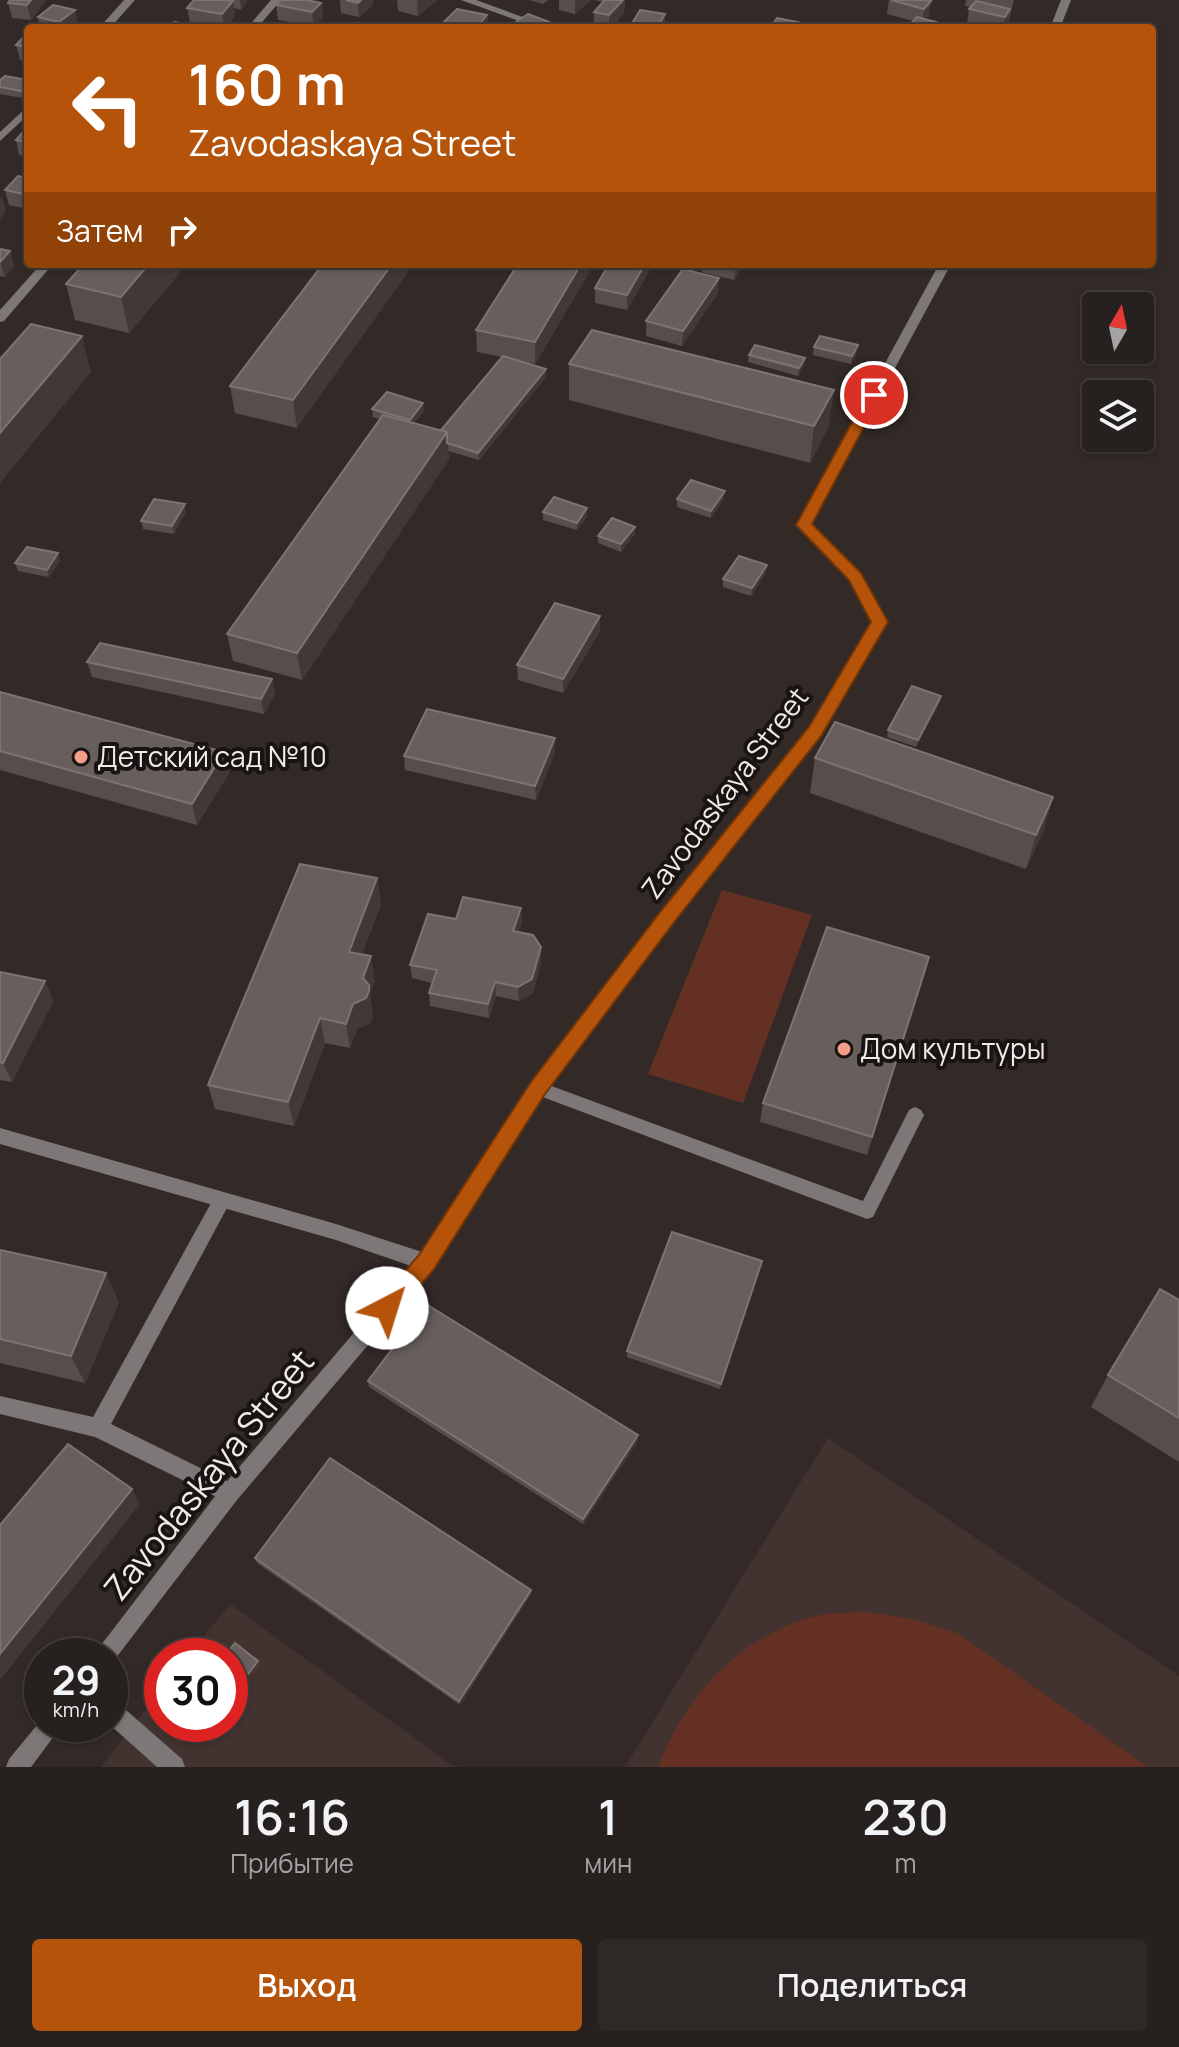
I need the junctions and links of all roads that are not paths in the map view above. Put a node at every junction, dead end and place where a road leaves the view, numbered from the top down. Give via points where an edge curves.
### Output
1 (130, 0) edge
2 (276, 0) edge
3 (466, 0) edge
4 (1066, 0) edge
5 (108, 24) edge
6 (255, 24) edge
7 (536, 24) edge
8 (1057, 24) edge
9 (24, 113) edge
10 (0, 138) edge
11 (44, 268) edge
12 (943, 268) edge
13 (0, 318) edge
14 (538, 1088) junction
15 (915, 1115) dead end
16 (0, 1136) edge
17 (222, 1200) junction
18 (426, 1262) junction
19 (0, 1405) edge
20 (98, 1428) junction
21 (230, 1493) junction
22 (119, 1638) edge
23 (128, 1727) edge
24 (37, 1742) edge
25 (17, 1767) edge
26 (174, 1767) edge

1 - 5 street
2 - 6 street
3 - 7 street
4 - 8 street
9 - 10 street
11 - 13 street
12 - 14 street, Zavodaskaya Street via 804,525 855,577 879,622 815,732
14 - 15 street via 867,1211
14 - 18 street, Zavodaskaya Street
16 - 17 street
17 - 18 street
17 - 20 street
18 - 21 street, Zavodaskaya Street
19 - 20 street
20 - 21 street
21 - 22 street, Zavodaskaya Street
23 - 26 street
24 - 25 street

